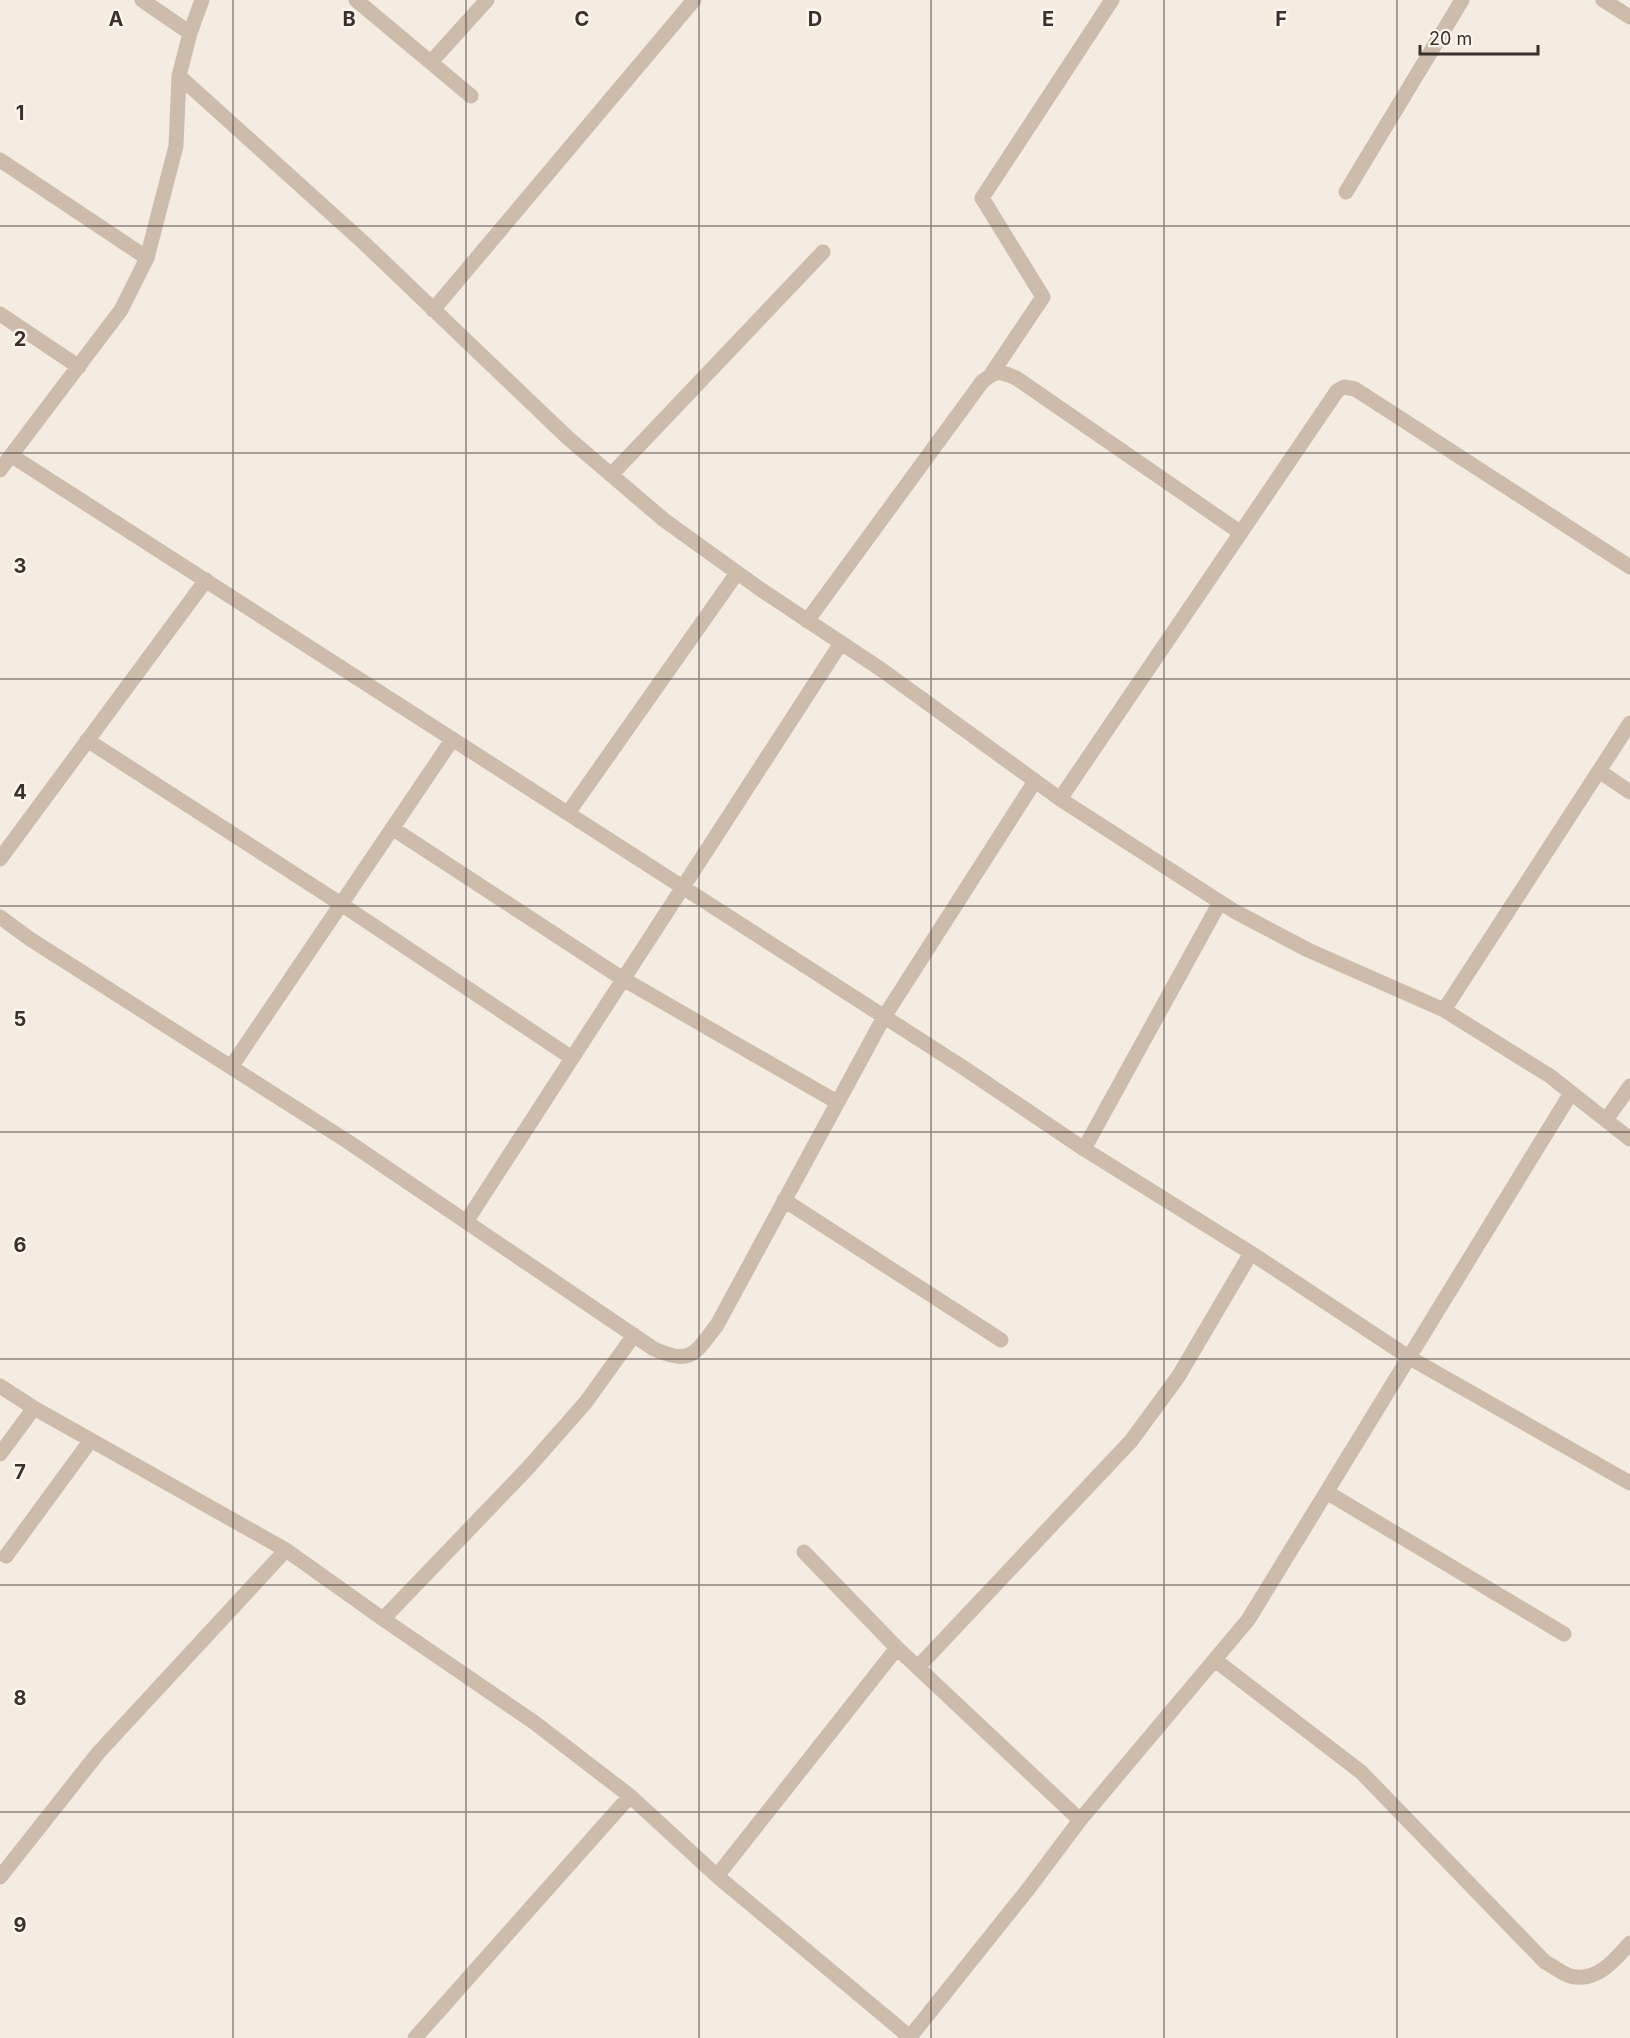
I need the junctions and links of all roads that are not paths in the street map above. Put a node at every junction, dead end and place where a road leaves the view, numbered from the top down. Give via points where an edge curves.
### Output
1 (142, 0) edge
2 (202, 0) edge
3 (356, 0) edge
4 (487, 0) edge
5 (694, 0) edge
6 (1112, 0) edge
7 (1462, 0) edge
8 (1603, 0) edge
9 (1630, 17) edge
10 (190, 33) junction
11 (431, 62) junction
12 (179, 76) junction
13 (471, 96) dead end
14 (0, 160) edge
15 (1346, 192) dead end
16 (823, 252) dead end
17 (147, 258) junction
18 (433, 309) junction
19 (0, 314) edge
20 (79, 367) junction
21 (992, 373) junction
22 (12, 456) junction
23 (0, 470) edge
24 (611, 475) junction
25 (1241, 533) junction
26 (1630, 567) edge
27 (738, 573) junction
28 (206, 580) junction
29 (807, 621) junction
30 (841, 643) junction
31 (1630, 723) edge
32 (87, 740) junction
33 (452, 740) junction
34 (1599, 771) junction
35 (1035, 781) junction
36 (1630, 792) edge
37 (1060, 799) junction
38 (568, 813) junction
39 (392, 828) junction
40 (0, 859) edge
41 (682, 886) junction
42 (1220, 902) junction
43 (341, 904) junction
44 (0, 917) edge
45 (623, 980) junction
46 (1444, 1010) junction
47 (884, 1017) junction
48 (572, 1058) junction
49 (231, 1067) junction
50 (1630, 1086) edge
51 (1571, 1093) junction
52 (837, 1102) junction
53 (1606, 1120) junction
54 (1630, 1139) edge
55 (1084, 1149) junction
56 (784, 1200) junction
57 (466, 1222) junction
58 (1251, 1253) junction
59 (634, 1335) junction
60 (1001, 1340) dead end
61 (1410, 1358) junction
62 (0, 1386) edge
63 (34, 1408) junction
64 (91, 1440) junction
65 (0, 1454) edge
66 (1630, 1483) edge
67 (1328, 1493) junction
68 (286, 1550) junction
69 (804, 1552) dead end
70 (6, 1556) dead end
71 (383, 1619) junction
72 (1564, 1634) dead end
73 (897, 1648) junction
74 (1215, 1660) junction
75 (918, 1667) junction
76 (630, 1796) junction
77 (1080, 1820) junction
78 (717, 1876) junction
79 (0, 1877) edge
80 (1630, 1943) edge
81 (415, 2038) edge
82 (910, 2038) edge

1 - 10 street
2 - 10 street
3 - 11 street
4 - 11 street
5 - 18 street
6 - 21 street via 982,198 1043,297
7 - 15 street
8 - 9 street
10 - 12 street
11 - 13 street
12 - 17 street via 176,146
12 - 18 street
14 - 17 street
16 - 24 street
17 - 20 street via 121,310
18 - 24 street
19 - 20 street
20 - 22 street
21 - 25 street via 1016,378
21 - 29 street
22 - 23 street
22 - 28 street
24 - 27 street via 664,520
25 - 26 street via 1338,391 1350,387
25 - 37 street
27 - 29 street
27 - 38 street
28 - 32 street
28 - 33 street
29 - 30 street
30 - 35 street
30 - 41 street
31 - 34 street
32 - 40 street
32 - 43 street
33 - 38 street
33 - 39 street
34 - 36 street
34 - 46 street
35 - 37 street
35 - 47 street
37 - 42 street
38 - 41 street
39 - 43 street
39 - 45 street
41 - 45 street
41 - 47 street
42 - 46 street via 1308,950
42 - 55 street
43 - 48 street
43 - 49 street
44 - 49 street
45 - 48 street
45 - 52 street
46 - 51 street
47 - 52 street
47 - 55 street
48 - 57 street
49 - 57 street
50 - 53 street
51 - 53 street
51 - 61 street
52 - 56 street
53 - 54 street
55 - 58 street
56 - 59 street via 717,1324 698,1349 686,1357 671,1357
56 - 60 street
57 - 59 street
58 - 61 street
58 - 75 street via 1178,1377 1131,1441
59 - 71 street via 586,1402 527,1469
61 - 66 street
61 - 67 street
62 - 63 street
63 - 64 street
63 - 65 street
64 - 68 street
64 - 70 street
67 - 72 street
67 - 74 street via 1248,1620
68 - 71 street
68 - 79 street via 99,1752
69 - 73 street
71 - 76 street via 535,1723
73 - 75 street
73 - 78 street
74 - 77 street
74 - 80 street via 1361,1772 1545,1962 1569,1976 1586,1978 1615,1961
75 - 77 street
76 - 78 street
76 - 81 street
77 - 82 street
78 - 82 street

